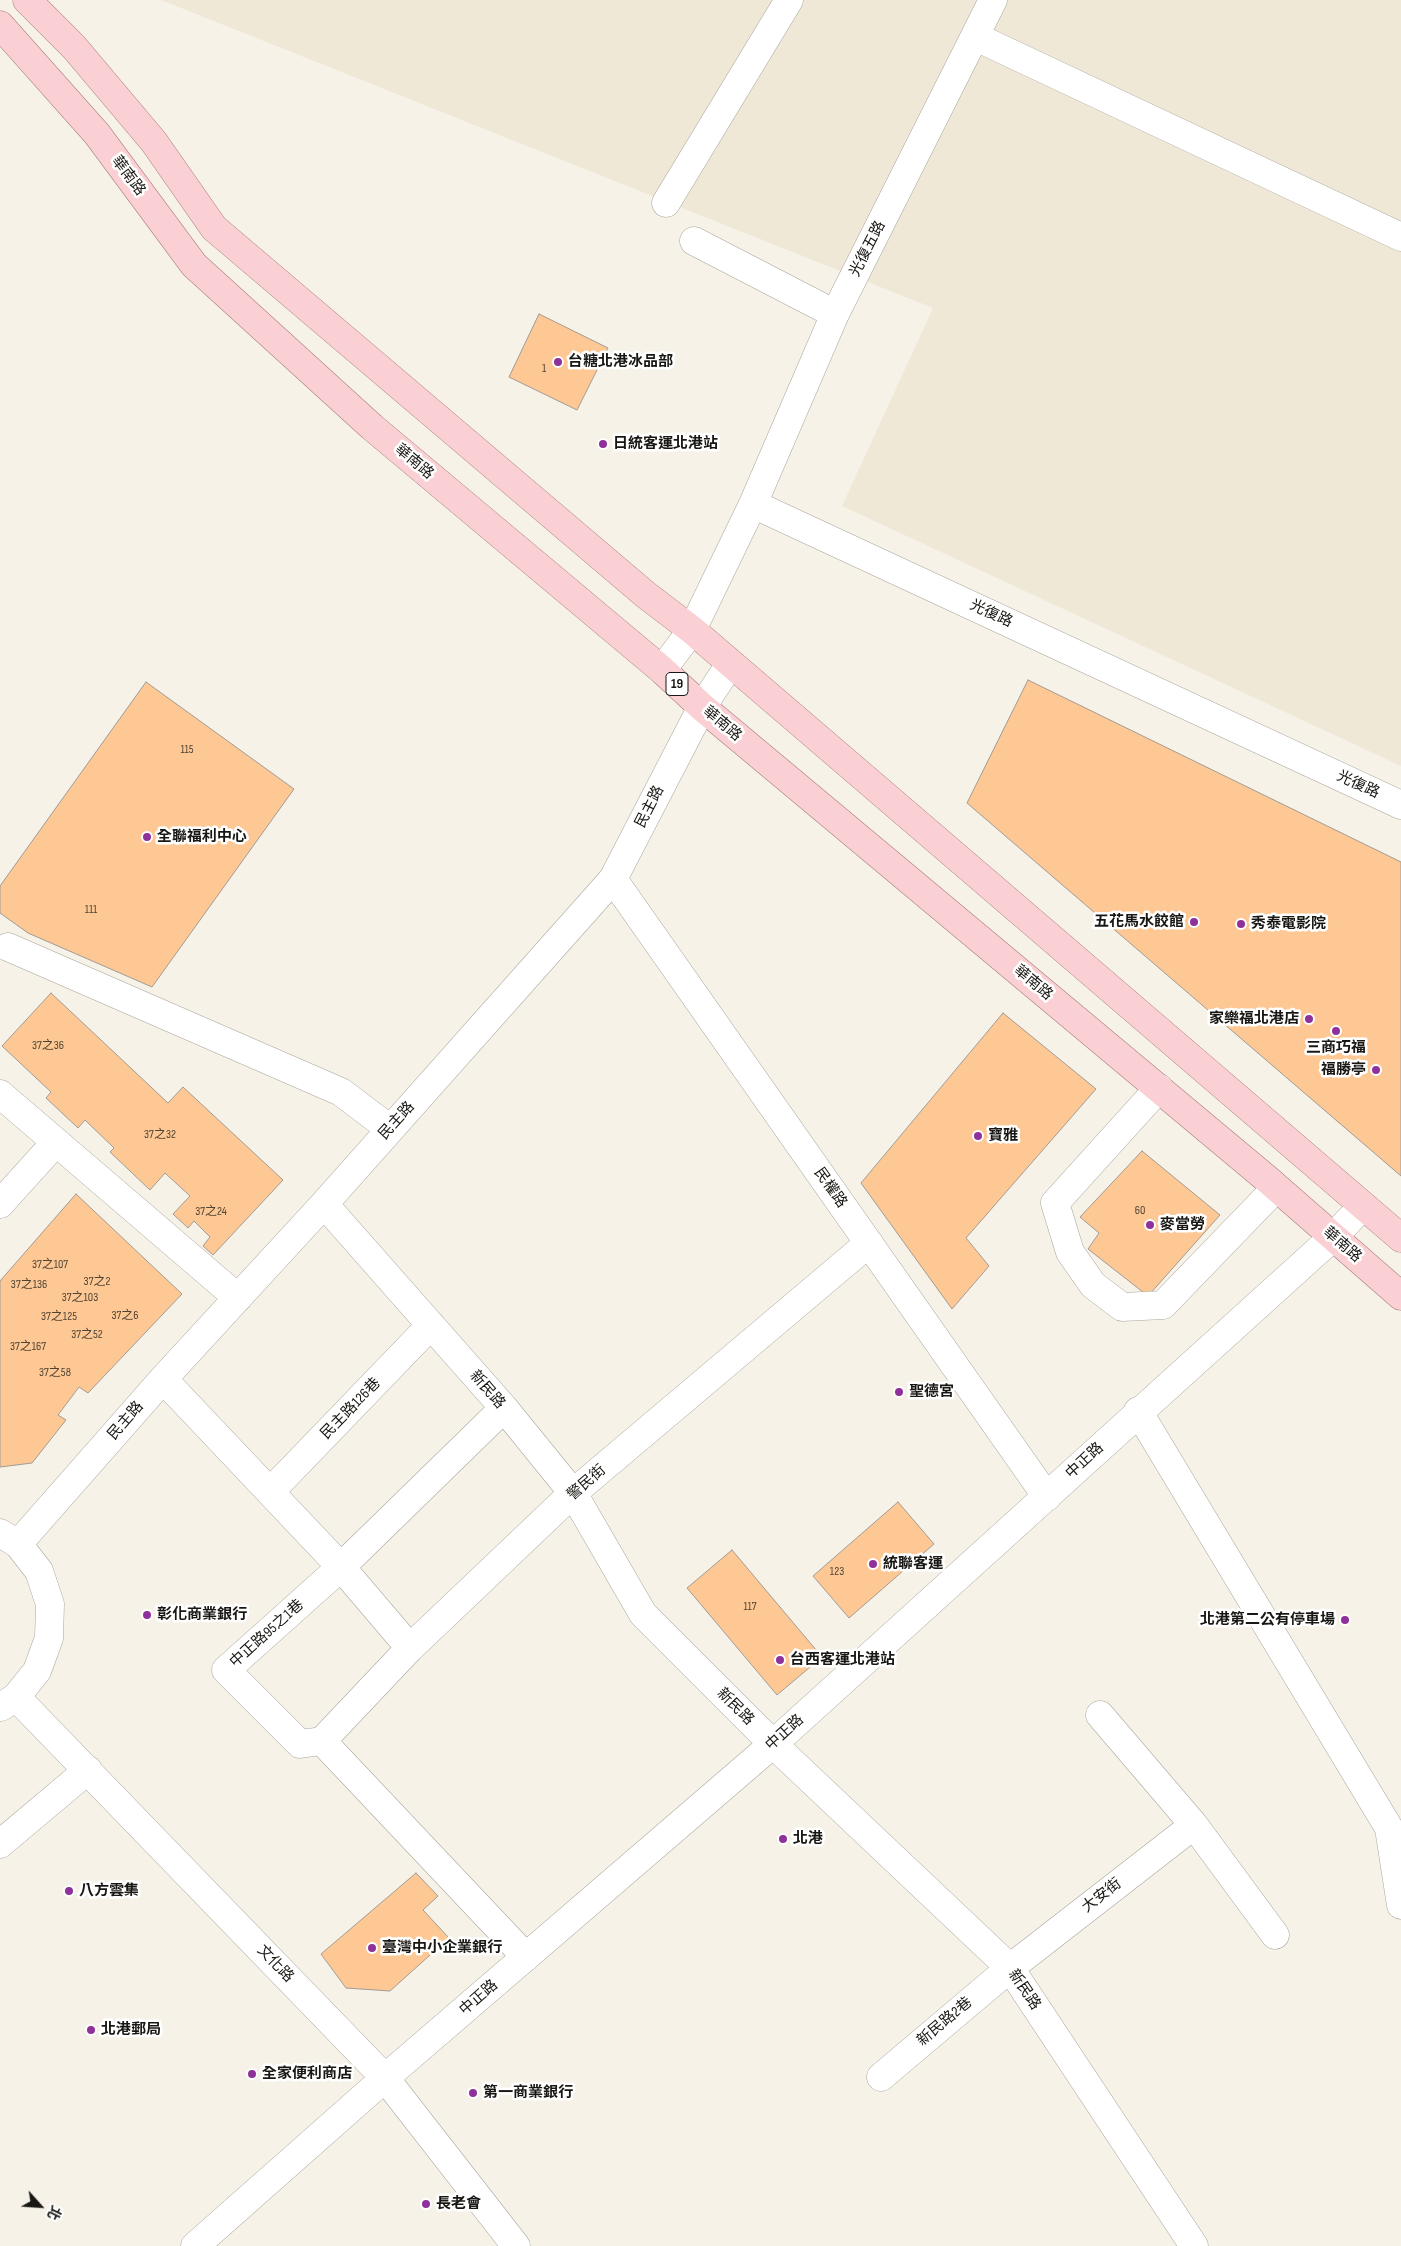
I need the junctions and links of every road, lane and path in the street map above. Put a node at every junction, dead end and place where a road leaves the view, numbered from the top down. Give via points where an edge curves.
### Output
1 (28, 0) edge
2 (789, 0) edge
3 (993, 0) edge
4 (0, 26) edge
5 (976, 37) junction
6 (666, 204) dead end
7 (1401, 237) edge
8 (694, 241) dead end
9 (835, 314) junction
10 (753, 504) junction
11 (692, 630) junction
12 (730, 664) junction
13 (662, 670) junction
14 (702, 707) junction
15 (1401, 805) edge
16 (613, 879) junction
17 (8, 947) dead end
18 (1158, 1088) junction
19 (0, 1094) edge
20 (390, 1129) junction
21 (56, 1142) junction
22 (1276, 1188) junction
23 (0, 1204) edge
24 (324, 1204) junction
25 (1363, 1206) junction
26 (1333, 1237) junction
27 (1401, 1238) edge
28 (869, 1243) junction
29 (1401, 1296) edge
30 (238, 1298) junction
31 (431, 1325) junction
32 (163, 1379) junction
33 (504, 1408) junction
34 (1138, 1411) junction
35 (270, 1492) junction
36 (573, 1493) junction
37 (1047, 1497) junction
38 (9, 1539) edge
39 (341, 1567) junction
40 (410, 1648) junction
41 (8, 1703) edge
42 (1100, 1715) dead end
43 (322, 1741) junction
44 (773, 1744) junction
45 (88, 1770) junction
46 (1194, 1824) junction
47 (0, 1844) edge
48 (1401, 1905) edge
49 (1275, 1935) dead end
50 (526, 1957) junction
51 (1010, 1968) junction
52 (881, 2077) dead end
53 (384, 2078) junction
54 (195, 2246) edge
55 (516, 2246) edge
56 (1194, 2246) edge

1 - 11 main road via 74,47 154,142 214,228 646,595
2 - 6 street
3 - 5 street, 光復五路
4 - 13 main road, 華南路 / 19 via 97,134 194,265 372,427
5 - 7 street
5 - 9 street, 光復五路
8 - 9 street
9 - 10 street, 光復五路
10 - 11 street
10 - 15 street, 光復路
11 - 12 main road
11 - 13 street
12 - 14 street, 民主路
12 - 25 main road
13 - 14 main road, 華南路 / 19
14 - 16 street, 民主路
14 - 18 main road, 華南路 / 19
16 - 20 street, 民主路
16 - 28 street, 民權路
17 - 20 street via 341,1092
18 - 22 main road, 華南路 / 19
18 - 22 street via 1054,1203 1070,1252 1093,1285 1122,1307 1163,1305
19 - 21 street
20 - 24 street, 民主路
21 - 23 street
21 - 30 street
22 - 26 main road, 華南路 / 19
24 - 30 street, 民主路
24 - 31 street, 新民路
25 - 26 street, 中正路
25 - 27 main road
26 - 29 main road, 華南路 / 19
26 - 34 street, 中正路
28 - 36 street, 警民街
28 - 37 street, 民權路
30 - 32 street, 民主路
31 - 33 street, 新民路
31 - 35 street, 民主路126巷
32 - 35 street
32 - 38 street, 民主路
33 - 36 street, 新民路
33 - 39 street, 中正路95之1巷
34 - 37 street, 中正路
34 - 48 street via 1389,1828
35 - 39 street
36 - 40 street, 警民街
36 - 44 street, 新民路 via 643,1614
37 - 44 street, 中正路
38 - 41 street via 39,1572 50,1604 49,1638 37,1671
39 - 40 street
39 - 43 street, 中正路95之1巷 via 226,1670 300,1744
40 - 43 street, 警民街
41 - 45 street, 文化路
42 - 46 street
43 - 50 street
44 - 50 street, 中正路
44 - 51 street, 新民路
45 - 47 street
45 - 53 street, 文化路
46 - 49 street
46 - 51 street, 大安街
50 - 53 street, 中正路
51 - 52 street, 新民路2巷
51 - 56 street, 新民路
53 - 54 street, 中正路
53 - 55 street, 文化路

